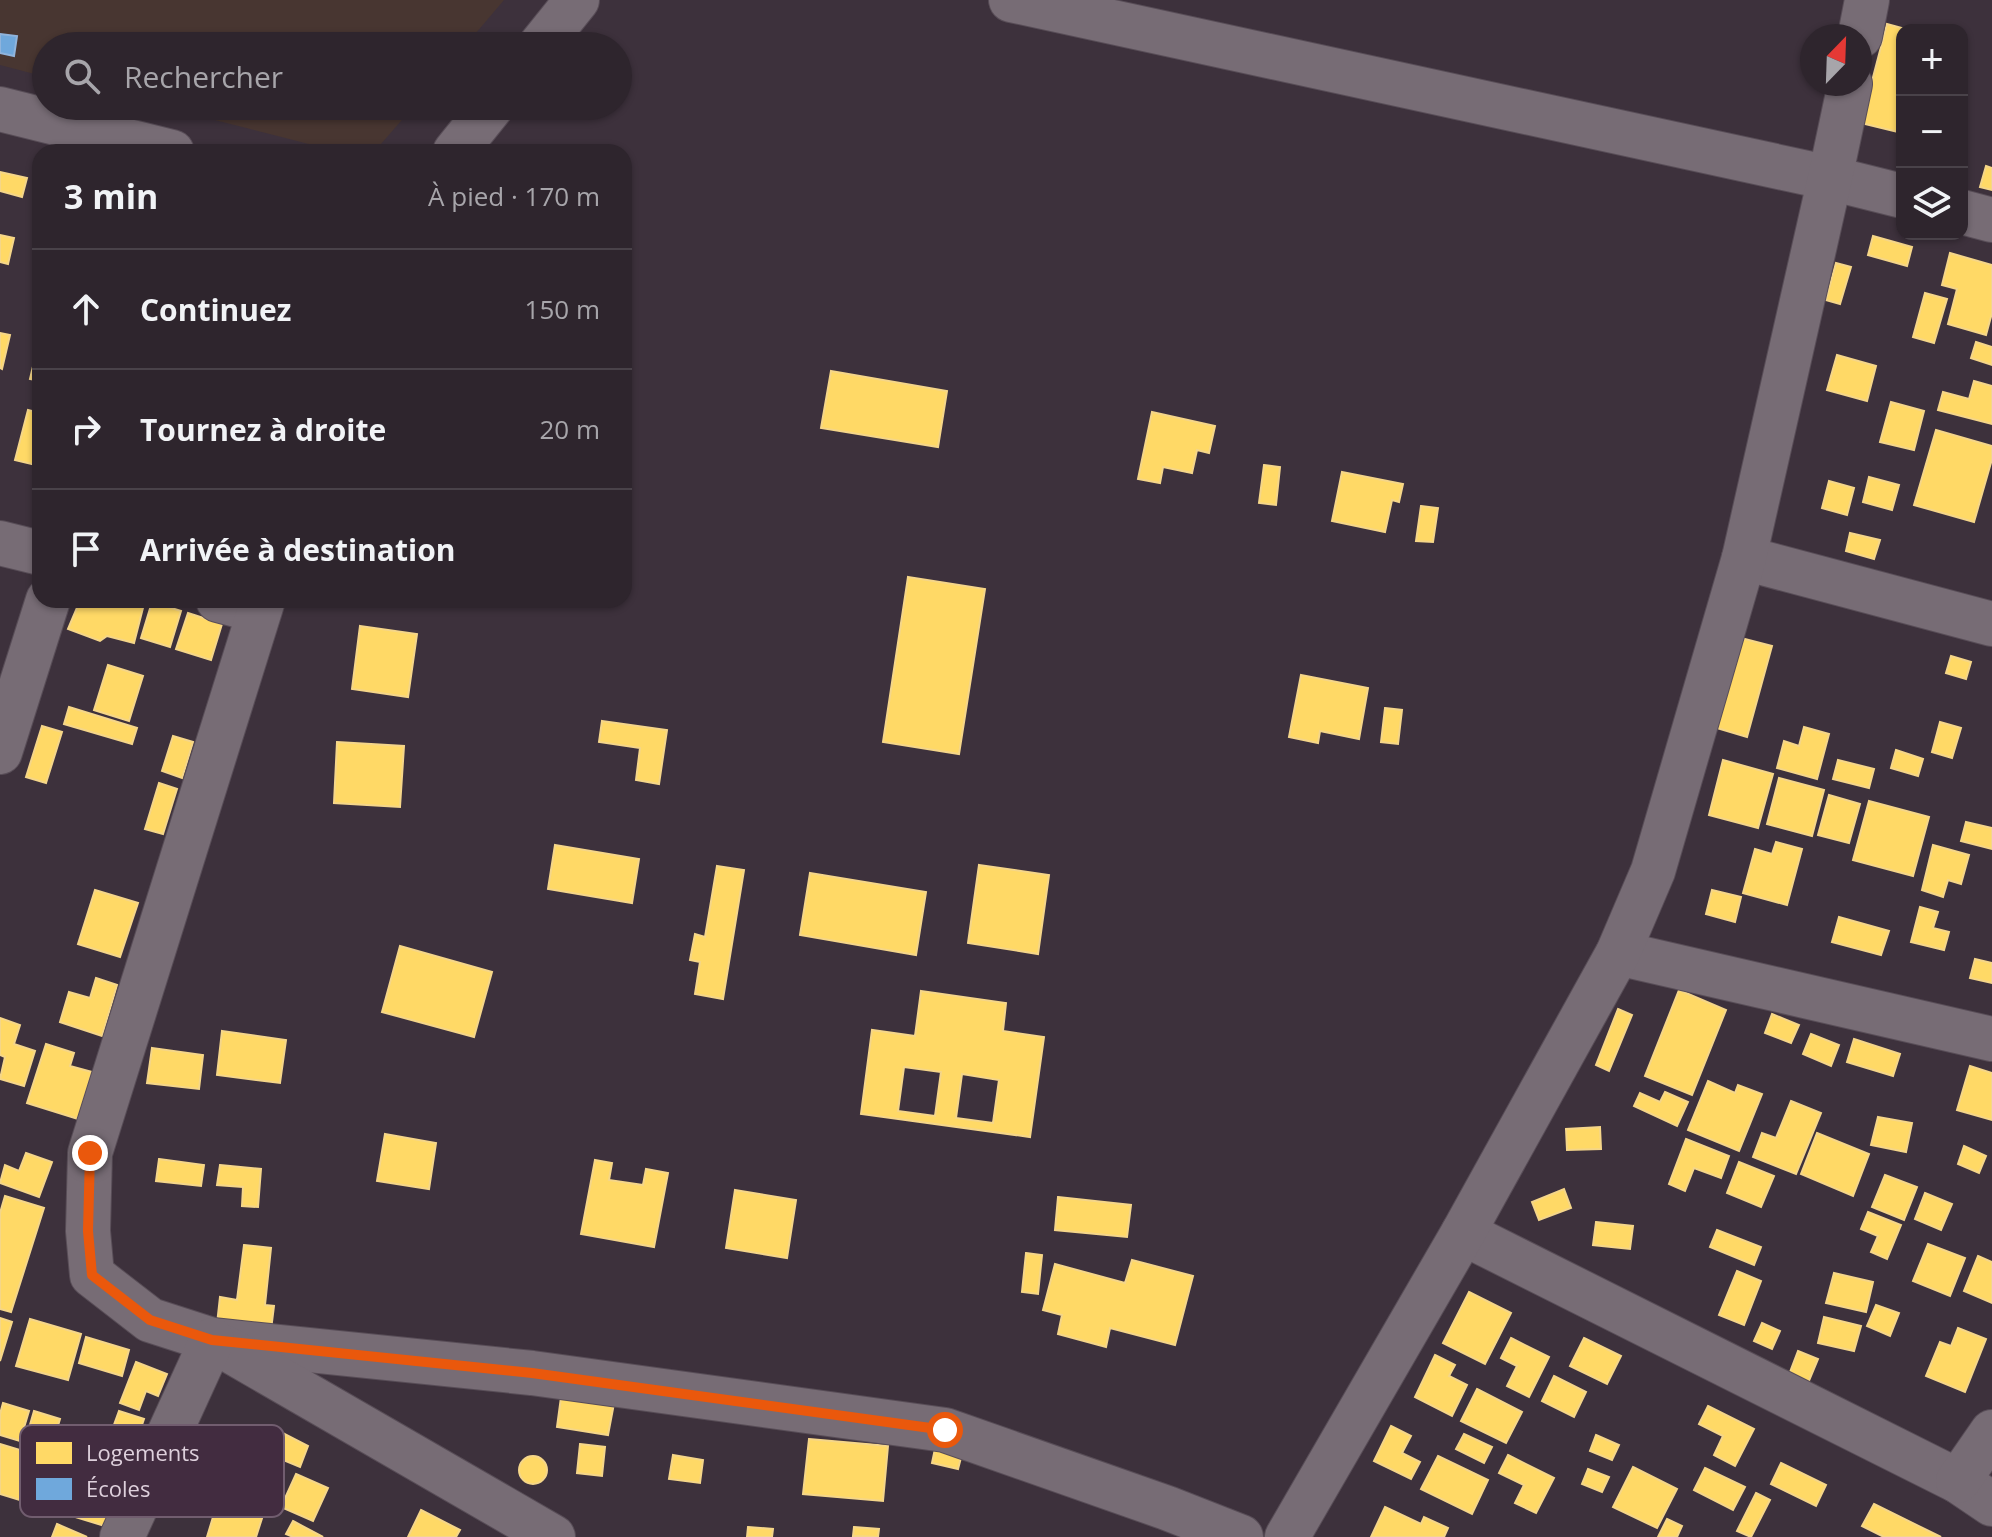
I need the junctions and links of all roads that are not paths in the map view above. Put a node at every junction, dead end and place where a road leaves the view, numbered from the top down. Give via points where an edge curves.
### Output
1 (577, 0) edge
2 (1011, 0) edge
3 (1867, 0) edge
4 (1862, 24) edge
5 (551, 32) edge
6 (1847, 96) edge
7 (0, 109) edge
8 (32, 117) edge
9 (44, 120) edge
10 (481, 120) edge
11 (140, 144) edge
12 (461, 144) edge
13 (1830, 178) junction
14 (1896, 194) edge
15 (1968, 214) edge
16 (1992, 220) edge
17 (0, 543) edge
18 (32, 551) edge
19 (1744, 558) junction
20 (45, 608) edge
21 (260, 608) edge
22 (1992, 624) edge
23 (0, 752) edge
24 (1618, 953) junction
25 (1992, 1039) edge
26 (1463, 1233) junction
27 (212, 1340) junction
28 (173, 1425) edge
29 (1992, 1432) edge
30 (1975, 1492) edge
31 (131, 1517) edge
32 (122, 1537) edge
33 (553, 1537) edge
34 (1241, 1537) edge
35 (1287, 1537) edge

1 - 5 street
2 - 13 street
3 - 4 street
6 - 13 street
7 - 8 street
9 - 11 street
10 - 12 street
13 - 14 street
13 - 19 street
15 - 16 street
17 - 18 street
19 - 22 street
19 - 24 street via 1653,871
20 - 23 street
21 - 27 street via 90,1153 92,1275 150,1320
24 - 25 street
24 - 26 street
26 - 30 street
26 - 35 street
27 - 28 street
27 - 33 street
27 - 34 street via 532,1373 945,1430
29 - 30 street
31 - 32 street

